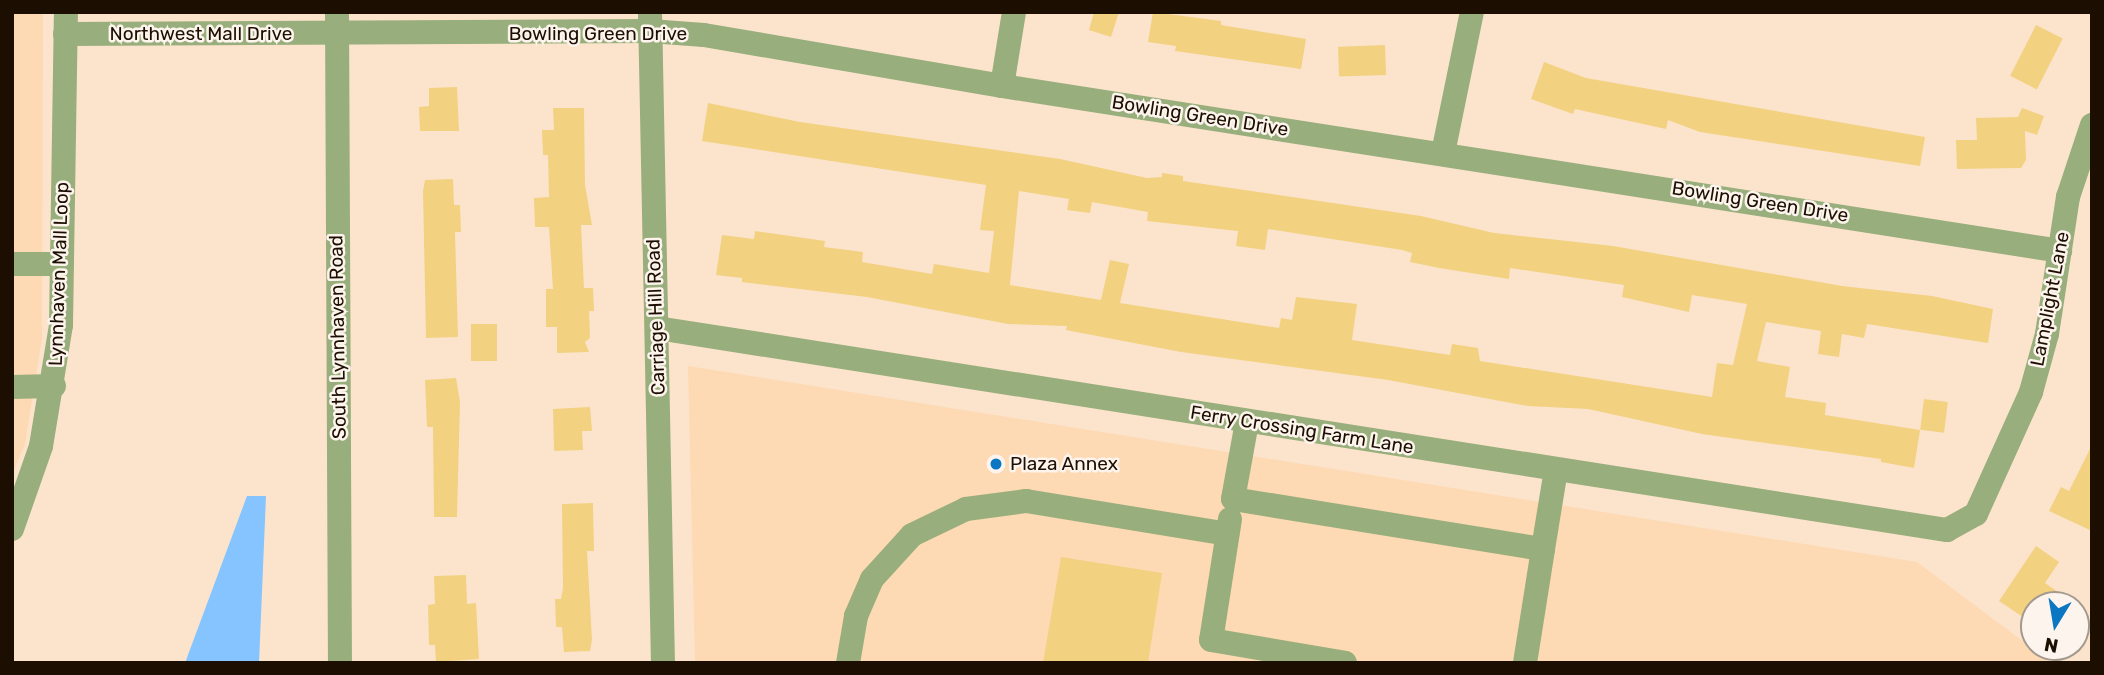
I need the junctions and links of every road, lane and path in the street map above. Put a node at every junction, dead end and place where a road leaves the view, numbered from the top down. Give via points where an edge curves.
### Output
1 (1014, 12) edge
2 (1472, 12) edge
3 (650, 22) edge
4 (65, 23) edge
5 (337, 23) edge
6 (1002, 86) junction
7 (2092, 125) edge
8 (1443, 153) junction
9 (2060, 251) junction
10 (12, 264) edge
11 (62, 264) junction
12 (657, 328) junction
13 (54, 386) junction
14 (12, 387) edge
15 (1247, 422) junction
16 (1556, 470) junction
17 (1233, 499) junction
18 (12, 529) edge
19 (1947, 530) joint
20 (1227, 534) junction
21 (1543, 549) junction
22 (340, 663) edge
23 (663, 663) edge
24 (848, 663) edge
25 (1345, 663) edge
26 (1525, 663) edge

1 - 6 street
2 - 8 street
3 - 5 street, Bowling Green Drive
3 - 6 street, Bowling Green Drive
3 - 12 street, Carriage Hill Road
4 - 5 street, Northwest Mall Drive
4 - 11 street, Lynnhaven Mall Loop
5 - 22 street, South Lynnhaven Road
6 - 8 street, Bowling Green Drive
7 - 9 street, Lamplight Lane via 2068,197
8 - 9 street, Bowling Green Drive
9 - 19 street, Lamplight Lane via 2047,334 2010,447 1976,514
10 - 11 street
11 - 13 street, Lynnhaven Mall Loop
12 - 15 street, Ferry Crossing Farm Lane
12 - 23 street, Carriage Hill Road
13 - 14 street
13 - 18 street, Lynnhaven Mall Loop via 28,494
15 - 16 street, Ferry Crossing Farm Lane
15 - 17 street
16 - 19 street, Ferry Crossing Farm Lane
16 - 21 street
17 - 20 street
17 - 21 street
20 - 24 street via 1026,501 966,509 912,536 872,579 856,616
20 - 25 street via 1211,640
21 - 26 street

